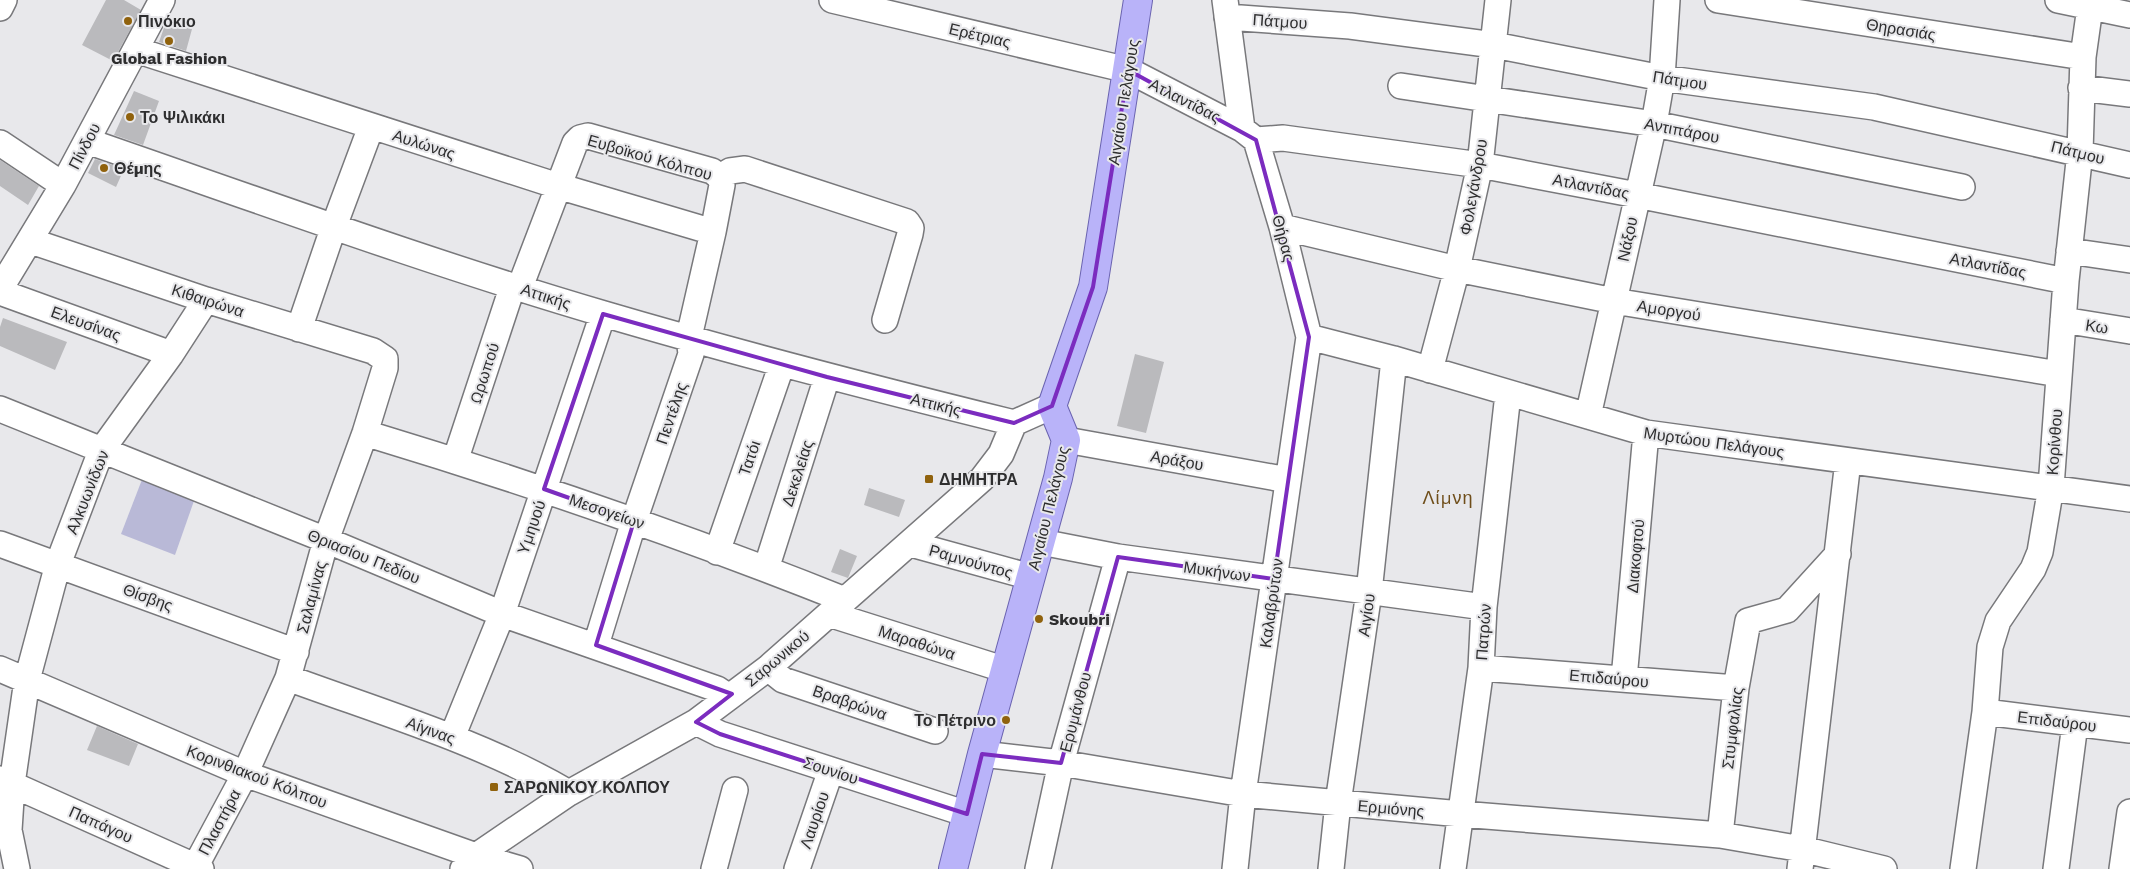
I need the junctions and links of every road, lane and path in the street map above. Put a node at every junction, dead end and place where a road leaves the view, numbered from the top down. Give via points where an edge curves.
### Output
1 (4, 0) edge
2 (162, 0) edge
3 (832, 0) edge
4 (1138, 0) edge
5 (1498, 0) edge
6 (1667, 0) edge
7 (1718, 0) edge
8 (2058, 0) edge
9 (2090, 4) edge
10 (0, 8) edge
11 (1226, 8) edge
12 (2130, 15) edge
13 (1494, 45) junction
14 (136, 50) junction
15 (2084, 57) junction
16 (1128, 70) junction
17 (1662, 78) junction
18 (1401, 86) dead end
19 (2081, 88) junction
20 (2130, 94) edge
21 (1487, 98) junction
22 (1654, 124) junction
23 (371, 127) junction
24 (1249, 135) junction
25 (580, 138) joint
26 (86, 141) junction
27 (0, 143) edge
28 (2080, 152) junction
29 (2130, 165) edge
30 (1480, 166) junction
31 (720, 177) junction
32 (63, 185) junction
33 (558, 186) junction
34 (1962, 187) dead end
35 (1637, 195) junction
36 (334, 226) junction
37 (1282, 227) junction
38 (713, 232) junction
39 (30, 241) junction
40 (2069, 252) junction
41 (2130, 260) edge
42 (1457, 269) junction
43 (2066, 281) junction
44 (516, 286) junction
45 (0, 290) edge
46 (206, 300) junction
47 (1614, 301) junction
48 (603, 314) junction
49 (885, 320) dead end
50 (2063, 320) junction
51 (299, 329) junction
52 (2130, 331) edge
53 (689, 337) junction
54 (1308, 337) junction
55 (171, 354) junction
56 (385, 359) joint
57 (1394, 359) junction
58 (782, 364) junction
59 (1430, 370) junction
60 (2059, 374) junction
61 (827, 377) junction
62 (1508, 394) junction
63 (1052, 406) junction
64 (0, 409) edge
65 (1588, 416) junction
66 (1014, 423) junction
67 (365, 433) junction
68 (1646, 433) junction
69 (1066, 440) junction
70 (101, 451) junction
71 (456, 461) junction
72 (1848, 461) junction
73 (1288, 480) junction
74 (2051, 487) junction
75 (544, 489) junction
76 (2130, 499) edge
77 (634, 521) junction
78 (326, 540) junction
79 (1041, 542) junction
80 (0, 544) edge
81 (911, 544) junction
82 (718, 552) junction
83 (1838, 554) junction
84 (1118, 557) junction
85 (58, 564) junction
86 (766, 569) junction
87 (1031, 577) junction
88 (1274, 579) junction
89 (1369, 592) junction
90 (837, 607) junction
91 (1484, 607) junction
92 (502, 614) junction
93 (596, 645) junction
94 (296, 652) junction
95 (768, 668) junction
96 (1481, 668) junction
97 (0, 669) edge
98 (1006, 670) junction
99 (288, 678) junction
100 (27, 680) junction
101 (1624, 680) junction
102 (1736, 688) junction
103 (729, 697) junction
104 (1985, 712) junction
105 (696, 722) junction
106 (2075, 724) junction
107 (2130, 730) edge
108 (934, 731) dead end
109 (452, 738) junction
110 (982, 754) junction
111 (1061, 763) junction
112 (831, 770) junction
113 (245, 774) junction
114 (6, 782) edge
115 (735, 790) dead end
116 (569, 794) junction
117 (1243, 794) junction
118 (1338, 803) junction
119 (2130, 812) edge
120 (967, 814) junction
121 (1461, 814) junction
122 (1720, 834) junction
123 (1801, 859) edge
124 (470, 863) edge
125 (197, 868) edge
126 (17, 869) edge
127 (520, 869) edge
128 (714, 869) edge
129 (797, 869) edge
130 (953, 869) edge
131 (1038, 869) edge
132 (1234, 869) edge
133 (1331, 869) edge
134 (1453, 869) edge
135 (1884, 869) edge
136 (1963, 869) edge
137 (2056, 869) edge
138 (2122, 869) edge

1 - 10 street
2 - 14 street, Πίνδου
3 - 16 street, Ερέτριας
4 - 16 main road, Αιγαίου Πελάγους
5 - 13 street, Φολεγάνδρου
6 - 17 street, Νάξου
7 - 15 street, Θηρασιάς
8 - 9 street
9 - 12 street
9 - 15 street, Κορίνθου
11 - 13 street, Πάτμου
11 - 24 street, Θήρας
13 - 17 street, Πάτμου
13 - 21 street, Φολεγάνδρου
14 - 23 street, Αυλώνας
14 - 26 street, Πίνδου
15 - 19 street, Κορίνθου
16 - 24 street, Ατλαντίδας
16 - 63 main road, Αιγαίου Πελάγους via 1093,287
17 - 22 street, Νάξου
17 - 28 street, Πάτμου via 1874,107
18 - 21 street, Αντιπάρου
19 - 20 street
19 - 28 street, Κορίνθου
21 - 22 street, Αντιπάρου
21 - 30 street, Φολεγάνδρου
22 - 34 street, Αντιπάρου
22 - 35 street, Νάξου
23 - 33 street, Αυλώνας
23 - 36 street
24 - 30 street, Ατλαντίδας
24 - 37 street, Θήρας
25 - 31 street, Ευβοϊκού Κόλπου via 588,136 703,168 716,172
25 - 33 street, Ωρωπού
26 - 32 street, Πίνδου
26 - 36 street, Αττικής
27 - 32 street
28 - 29 street, Πάτμου
28 - 40 street, Κορίνθου
30 - 35 street, Ατλαντίδας
30 - 42 street, Φολεγάνδρου
31 - 38 street, Πεντέλης via 722,185
31 - 49 street via 730,171 745,169 907,222 910,234
32 - 39 street, Πίνδου
33 - 38 street, Αυλώνας
33 - 44 street, Ωρωπού
35 - 43 street, Ατλαντίδας
35 - 47 street, Νάξου
36 - 44 street, Αττικής
36 - 51 street
37 - 42 street, Αμοργού
37 - 54 street, Θήρας
38 - 53 street, Πεντέλης
39 - 45 street, Πίνδου
39 - 46 street, Κιθαιρώνα
40 - 41 street
40 - 43 street, Κορίνθου
42 - 47 street, Αμοργού
42 - 59 street, Φολεγάνδρου
43 - 50 street, Κορίνθου
44 - 48 street, Αττικής
44 - 71 street, Ωρωπού
45 - 55 street, Ελευσίνας
46 - 51 street, Κιθαιρώνα
46 - 55 street, Αλκυωνίδων
47 - 60 street, Αμοργού
47 - 65 street, Νάξου
48 - 53 street, Αττικής
48 - 75 street, Υμηυού
50 - 52 street, Κω
50 - 60 street, Κορίνθου
51 - 56 street, Κιθαιρώνα via 373,352
53 - 58 street, Αττικής
53 - 77 street, Πεντέλης via 691,354
54 - 57 street, Μυρτώου Πελάγους
54 - 73 street, Καλαβρύτων
55 - 70 street, Αλκυωνίδων
56 - 67 street, Σαλαμίνας
57 - 59 street, Μυρτώου Πελάγους
57 - 89 street, Αιγίου
58 - 61 street, Αττικής
58 - 82 street, Τατόι
59 - 62 street, Μυρτώου Πελάγους
60 - 74 street, Κορίνθου
61 - 66 street, Αττικής
61 - 86 street, Δεκελείας
62 - 65 street, Μυρτώου Πελάγους
62 - 91 street, Πατρών
63 - 66 street
63 - 69 main road, Αιγαίου Πελάγους
64 - 70 street, Θριασίου Πεδίου
65 - 68 street, Μυρτώου Πελάγους
66 - 81 street, Σαρωνικού via 1001,454 982,479
67 - 71 street, Μεσογείων
67 - 78 street, Σαλαμίνας
68 - 72 street, Μυρτώου Πελάγους
68 - 101 street, Διακοφτού
69 - 73 street, Αράξου
69 - 79 main road, Αιγαίου Πελάγους
70 - 78 street, Θριασίου Πεδίου
70 - 85 street, Αλκυωνίδων
71 - 75 street, Μεσογείων
72 - 74 street, Μυρτώου Πελάγους
72 - 83 street
73 - 88 street, Καλαβρύτων
74 - 76 street, Μυρτώου Πελάγους
74 - 104 street, Κορίνθου via 2034,569 1998,621 1990,647
75 - 77 street, Μεσογείων
75 - 92 street, Υμηυού
77 - 82 street, Μεσογείων
77 - 93 street, Πεντέλης
78 - 92 street, Θριασίου Πεδίου
78 - 94 street, Σαλαμίνας
79 - 84 street, Μυκήνων
79 - 87 main road, Αιγαίου Πελάγους
80 - 85 street, Θίσβης
81 - 87 street, Ραμνούντος
81 - 90 street, Σαρωνικού
82 - 86 street, Μεσογείων
83 - 102 street, Στυμφαλίας via 1787,610 1748,621
83 - 123 street
84 - 88 street, Μυκήνων
84 - 111 street, Ερυμάνθου
85 - 94 street, Θίσβης
85 - 100 street, Αλκυωνίδων
86 - 90 street, Μεσογείων
87 - 98 main road, Αιγαίου Πελάγους
88 - 89 street, Μυκήνων
88 - 117 street, Καλαβρύτων
89 - 91 street, Μυκήνων
89 - 118 street, Αιγίου
90 - 95 street, Σαρωνικού
90 - 98 street, Μαραθώνα
91 - 96 street, Πατρών
92 - 93 street, Θριασίου Πεδίου
92 - 109 street, Υμηυού
93 - 103 street, Θριασίου Πεδίου via 716,689
94 - 99 street, Σαλαμίνας
95 - 103 street, Σαρωνικού
95 - 108 street, Βραβρώνα via 783,680
96 - 101 street, Επιδαύρου
96 - 121 street, Πατρών
97 - 100 street, Κορινθιακού Κόλπου
98 - 110 main road, Αιγαίου Πελάγους
99 - 109 street, Αίγινας
99 - 113 street, Σαλαμίνας
100 - 113 street, Κορινθιακού Κόλπου
100 - 114 street, Αλκυωνίδων
101 - 102 street, Επιδαύρου
102 - 122 street, Στυμφαλίας
103 - 105 street, Σαρωνικού
104 - 106 street, Επιδαύρου
104 - 136 street, Κορίνθου
105 - 112 street, Σουνίου via 720,734
105 - 116 street, Σαρωνικού
106 - 107 street, Επιδαύρου
106 - 137 street
109 - 116 street, Αίγινας via 527,769
110 - 111 street, Ερμιόνης
110 - 120 main road, Αιγαίου Πελάγους
111 - 117 street, Ερμιόνης
111 - 131 street, Ερυμάνθου
112 - 120 street, Σουνίου
112 - 129 street, Λαυρίου
113 - 124 street, Κορινθιακού Κόλπου
113 - 125 street, Πλαστήρα
114 - 125 street, Παπάγου
114 - 126 street, Αλκυωνίδων via 9,830
115 - 128 street
116 - 124 street, Σαρωνικού
117 - 118 street, Ερμιόνης
117 - 132 street, Καλαβρύτων
118 - 121 street, Ερμιόνης
118 - 133 street, Αιγίου
119 - 138 street
120 - 130 main road, Αιγαίου Πελάγους
121 - 122 street, Ερμιόνης
121 - 134 street, Πατρών
122 - 123 street, Ερμιόνης
123 - 135 street, Ερμιόνης
124 - 127 street, Κορινθιακού Κόλπου

